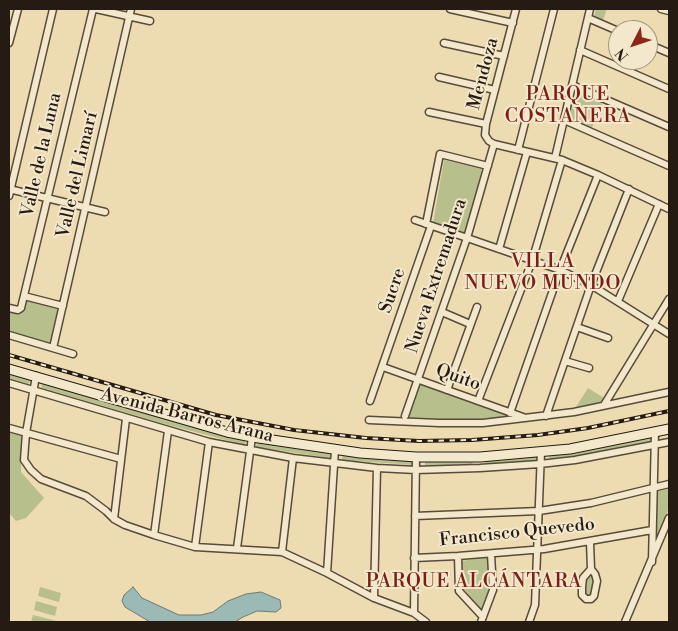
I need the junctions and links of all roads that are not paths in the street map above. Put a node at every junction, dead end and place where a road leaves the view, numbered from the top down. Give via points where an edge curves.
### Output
1 (18, 9) edge
2 (53, 9) edge
3 (94, 9) edge
4 (132, 9) edge
5 (450, 9) edge
6 (516, 9) edge
7 (554, 9) edge
8 (590, 9) edge
9 (661, 9) edge
10 (669, 11) edge
11 (130, 17) junction
12 (588, 18) junction
13 (150, 21) dead end
14 (513, 22) junction
15 (608, 27) edge
16 (9, 42) edge
17 (444, 43) dead end
18 (580, 50) junction
19 (504, 56) junction
20 (440, 77) dead end
21 (572, 85) junction
22 (495, 90) junction
23 (669, 90) edge
24 (429, 112) dead end
25 (564, 120) junction
26 (486, 124) junction
27 (669, 127) edge
28 (494, 144) junction
29 (518, 150) junction
30 (527, 152) junction
31 (558, 159) junction
32 (488, 166) junction
33 (669, 166) edge
34 (598, 175) junction
35 (629, 189) junction
36 (9, 192) edge
37 (47, 199) junction
38 (658, 204) junction
39 (86, 208) junction
40 (669, 209) edge
41 (105, 212) dead end
42 (415, 220) dead end
43 (429, 225) junction
44 (467, 238) junction
45 (498, 249) junction
46 (532, 261) junction
47 (560, 270) junction
48 (591, 285) junction
49 (24, 296) junction
50 (669, 299) edge
51 (618, 301) junction
52 (63, 306) junction
53 (477, 307) dead end
54 (9, 308) edge
55 (442, 312) junction
56 (470, 324) junction
57 (654, 324) junction
58 (577, 327) junction
59 (669, 334) edge
60 (9, 335) edge
61 (608, 338) dead end
62 (54, 348) junction
63 (73, 354) dead end
64 (565, 360) junction
65 (383, 367) junction
66 (590, 368) dead end
67 (9, 369) edge
68 (36, 376) junction
69 (418, 379) junction
70 (9, 383) edge
71 (33, 390) junction
72 (447, 390) junction
73 (669, 392) edge
74 (370, 401) dead end
75 (478, 401) junction
76 (604, 405) junction
77 (510, 413) junction
78 (404, 416) dead end
79 (546, 416) junction
80 (524, 418) junction
81 (126, 419) junction
82 (369, 420) dead end
83 (9, 428) edge
84 (669, 429) edge
85 (168, 431) junction
86 (26, 432) junction
87 (655, 432) junction
88 (252, 437) junction
89 (210, 442) junction
90 (669, 442) edge
91 (654, 445) junction
92 (335, 450) junction
93 (251, 451) junction
94 (541, 452) junction
95 (416, 457) junction
96 (480, 457) junction
97 (294, 458) junction
98 (121, 459) junction
99 (334, 464) junction
100 (540, 464) junction
101 (377, 468) junction
102 (480, 468) junction
103 (416, 470) junction
104 (669, 484) edge
105 (653, 488) junction
106 (539, 511) junction
107 (415, 516) junction
108 (669, 518) edge
109 (114, 520) junction
110 (652, 530) junction
111 (154, 535) junction
112 (590, 542) junction
113 (195, 547) junction
114 (237, 548) junction
115 (536, 550) junction
116 (282, 552) junction
117 (491, 554) junction
118 (458, 556) junction
119 (414, 558) junction
120 (652, 562) junction
121 (591, 569) dead end
122 (327, 573) junction
123 (374, 598) junction
124 (414, 613) junction
125 (482, 620) edge
126 (426, 622) edge
127 (529, 622) edge
128 (625, 622) edge

1 - 16 street
2 - 36 street
3 - 11 street
3 - 37 street, Valle de la Luna
4 - 11 street, Valle del Limarí
5 - 14 street
6 - 14 street, Mendoza
7 - 29 street
8 - 12 street
9 - 10 street
11 - 13 street
11 - 39 street, Valle del Limarí
12 - 15 street
12 - 18 street
14 - 19 street, Mendoza
17 - 19 street
18 - 21 street
18 - 23 street
19 - 22 street, Mendoza
20 - 22 street
21 - 25 street
21 - 27 street
22 - 26 street, Mendoza
24 - 26 street
25 - 31 street
25 - 33 street
26 - 28 street, Mendoza via 487,138
28 - 29 street
28 - 32 street, Nueva Extremadura
29 - 30 street
30 - 31 street
30 - 45 street
31 - 34 street
31 - 46 street
32 - 43 street, Sucre via 440,154
32 - 44 street, Nueva Extremadura
34 - 35 street
34 - 47 street
35 - 38 street
35 - 48 street
36 - 37 street
37 - 39 street
37 - 49 street, Valle de la Luna
38 - 40 street
38 - 51 street
39 - 41 street
39 - 52 street, Valle del Limarí
42 - 43 street
43 - 44 street
43 - 65 street, Sucre
44 - 45 street
44 - 55 street, Nueva Extremadura
45 - 46 street
46 - 47 street
46 - 75 street
47 - 48 street
47 - 77 street
48 - 51 street
48 - 58 street
49 - 52 street
49 - 54 street, Valle de la Luna via 21,308
50 - 57 street
51 - 57 street
52 - 62 street, Valle del Limarí
53 - 56 street
55 - 56 street
55 - 69 street, Nueva Extremadura
56 - 72 street
57 - 59 street
57 - 76 street
58 - 61 street
58 - 64 street
60 - 62 street
62 - 63 street
64 - 66 street
64 - 79 street
65 - 69 street, Quito
65 - 74 street, Sucre
67 - 68 main road, Avenida Barros Arana
68 - 71 street
68 - 88 main road, Avenida Barros Arana
69 - 72 street, Quito
69 - 78 street, Nueva Extremadura
70 - 71 street, Avenida Barros Arana
71 - 81 street, Avenida Barros Arana
71 - 86 street
72 - 75 street, Quito
73 - 76 street
75 - 77 street, Quito
76 - 79 street
77 - 80 street, Quito
79 - 80 street
80 - 82 street via 477,423
81 - 85 street, Avenida Barros Arana
81 - 98 street
83 - 86 street
84 - 87 main road, Avenida Barros Arana
85 - 89 street, Avenida Barros Arana
85 - 111 street
86 - 98 street
86 - 109 street via 24,460 35,475 86,496
87 - 91 street
87 - 94 main road, Avenida Barros Arana
88 - 92 main road, Avenida Barros Arana
88 - 93 street
89 - 93 street, Avenida Barros Arana
89 - 113 street
90 - 91 street, Avenida Barros Arana
91 - 100 street, Avenida Barros Arana
91 - 105 street
92 - 95 main road, Avenida Barros Arana
92 - 99 street
93 - 97 street, Avenida Barros Arana
93 - 114 street
94 - 96 main road, Avenida Barros Arana
94 - 100 street
95 - 96 main road, Avenida Barros Arana
95 - 103 street
96 - 102 street
97 - 99 street, Avenida Barros Arana
97 - 116 street
98 - 109 street
99 - 101 street, Avenida Barros Arana
99 - 122 street
100 - 102 street, Avenida Barros Arana
100 - 106 street
101 - 103 street, Avenida Barros Arana
101 - 123 street
102 - 103 street, Avenida Barros Arana
103 - 107 street
104 - 105 street
105 - 106 street
105 - 110 street
106 - 107 street
106 - 115 street
107 - 119 street
108 - 120 street
109 - 111 street
110 - 112 street, Francisco Quevedo
110 - 120 street
111 - 113 street
112 - 115 street, Francisco Quevedo
112 - 121 street
113 - 114 street
114 - 116 street
115 - 117 street, Francisco Quevedo
115 - 127 street via 535,605
116 - 122 street
117 - 118 street, Francisco Quevedo
117 - 125 street via 493,590
118 - 119 street, Francisco Quevedo
118 - 125 street via 459,590
119 - 124 street
120 - 128 street
122 - 123 street
123 - 124 street
124 - 126 street

